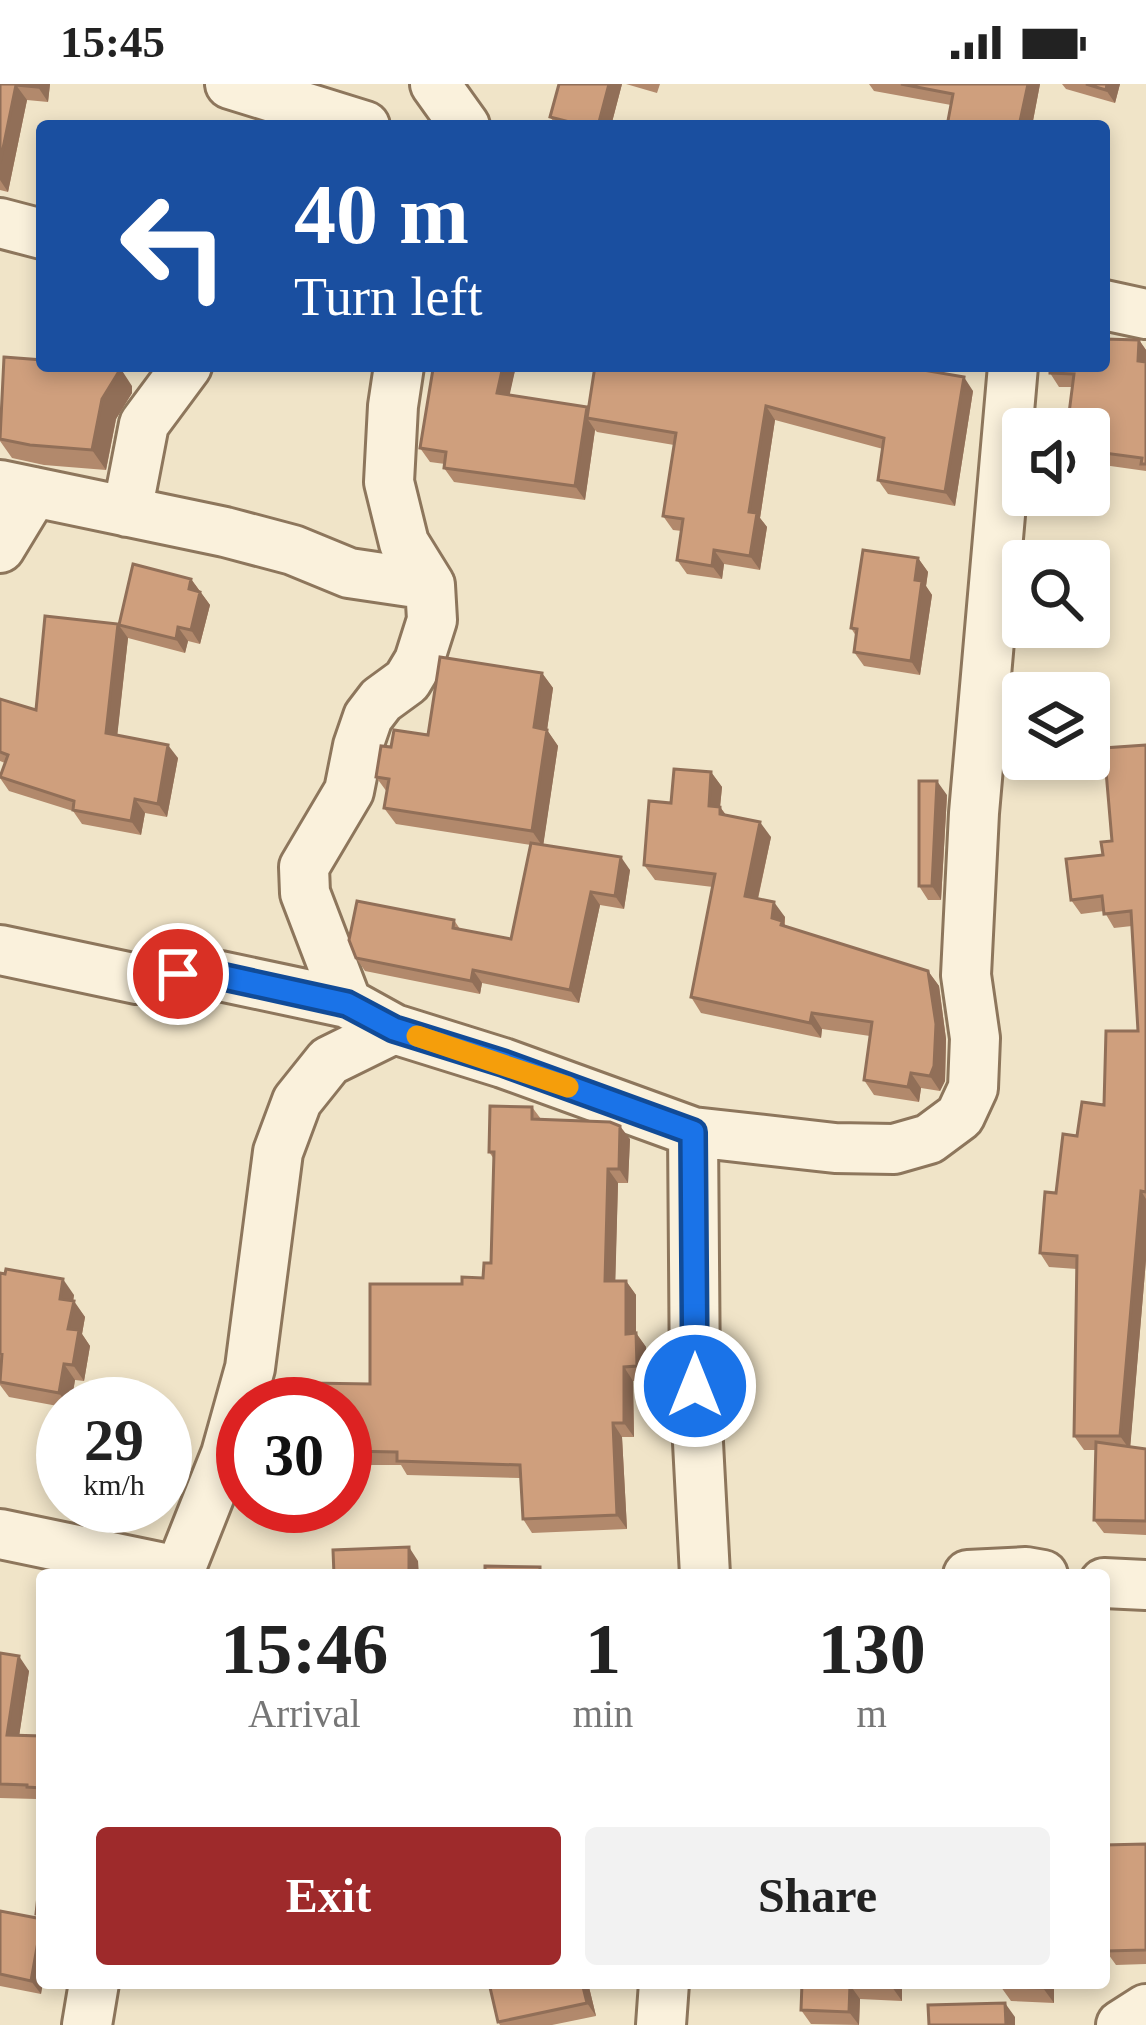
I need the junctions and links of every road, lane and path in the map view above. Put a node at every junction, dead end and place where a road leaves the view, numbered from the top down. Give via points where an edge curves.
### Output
1 (230, 84) edge
2 (435, 84) edge
3 (346, 120) edge
4 (461, 120) edge
5 (1110, 306) edge
6 (1146, 314) edge
7 (183, 372) edge
8 (399, 372) edge
9 (1012, 372) edge
10 (17, 489) edge
11 (128, 512) junction
12 (0, 548) edge
13 (430, 585) junction
14 (0, 950) edge
15 (347, 1004) junction
16 (394, 1029) junction
17 (693, 1132) junction
18 (0, 1534) edge
19 (160, 1569) edge
20 (180, 1569) edge
21 (705, 1569) edge
22 (1110, 1583) edge
23 (1146, 1586) edge
24 (93, 1989) edge
25 (664, 1989) edge
26 (1146, 2008) edge
27 (87, 2025) edge
28 (661, 2025) edge
29 (1121, 2025) edge

1 - 3 street
2 - 4 street
5 - 6 street
7 - 11 street via 144,424
8 - 13 street via 389,482 404,543
9 - 17 street via 974,813 966,975 973,1088 960,1116 929,1139 894,1149
10 - 11 street
10 - 12 street
11 - 13 street via 293,550 350,573
13 - 15 street via 432,620 419,661 368,717 349,791 304,867 305,893
14 - 15 street via 137,979 220,976
15 - 16 street
16 - 17 street
16 - 20 street via 329,1061 297,1101 278,1152 250,1368
17 - 21 street
18 - 19 street
22 - 23 street
24 - 27 street
25 - 28 street
26 - 29 street

